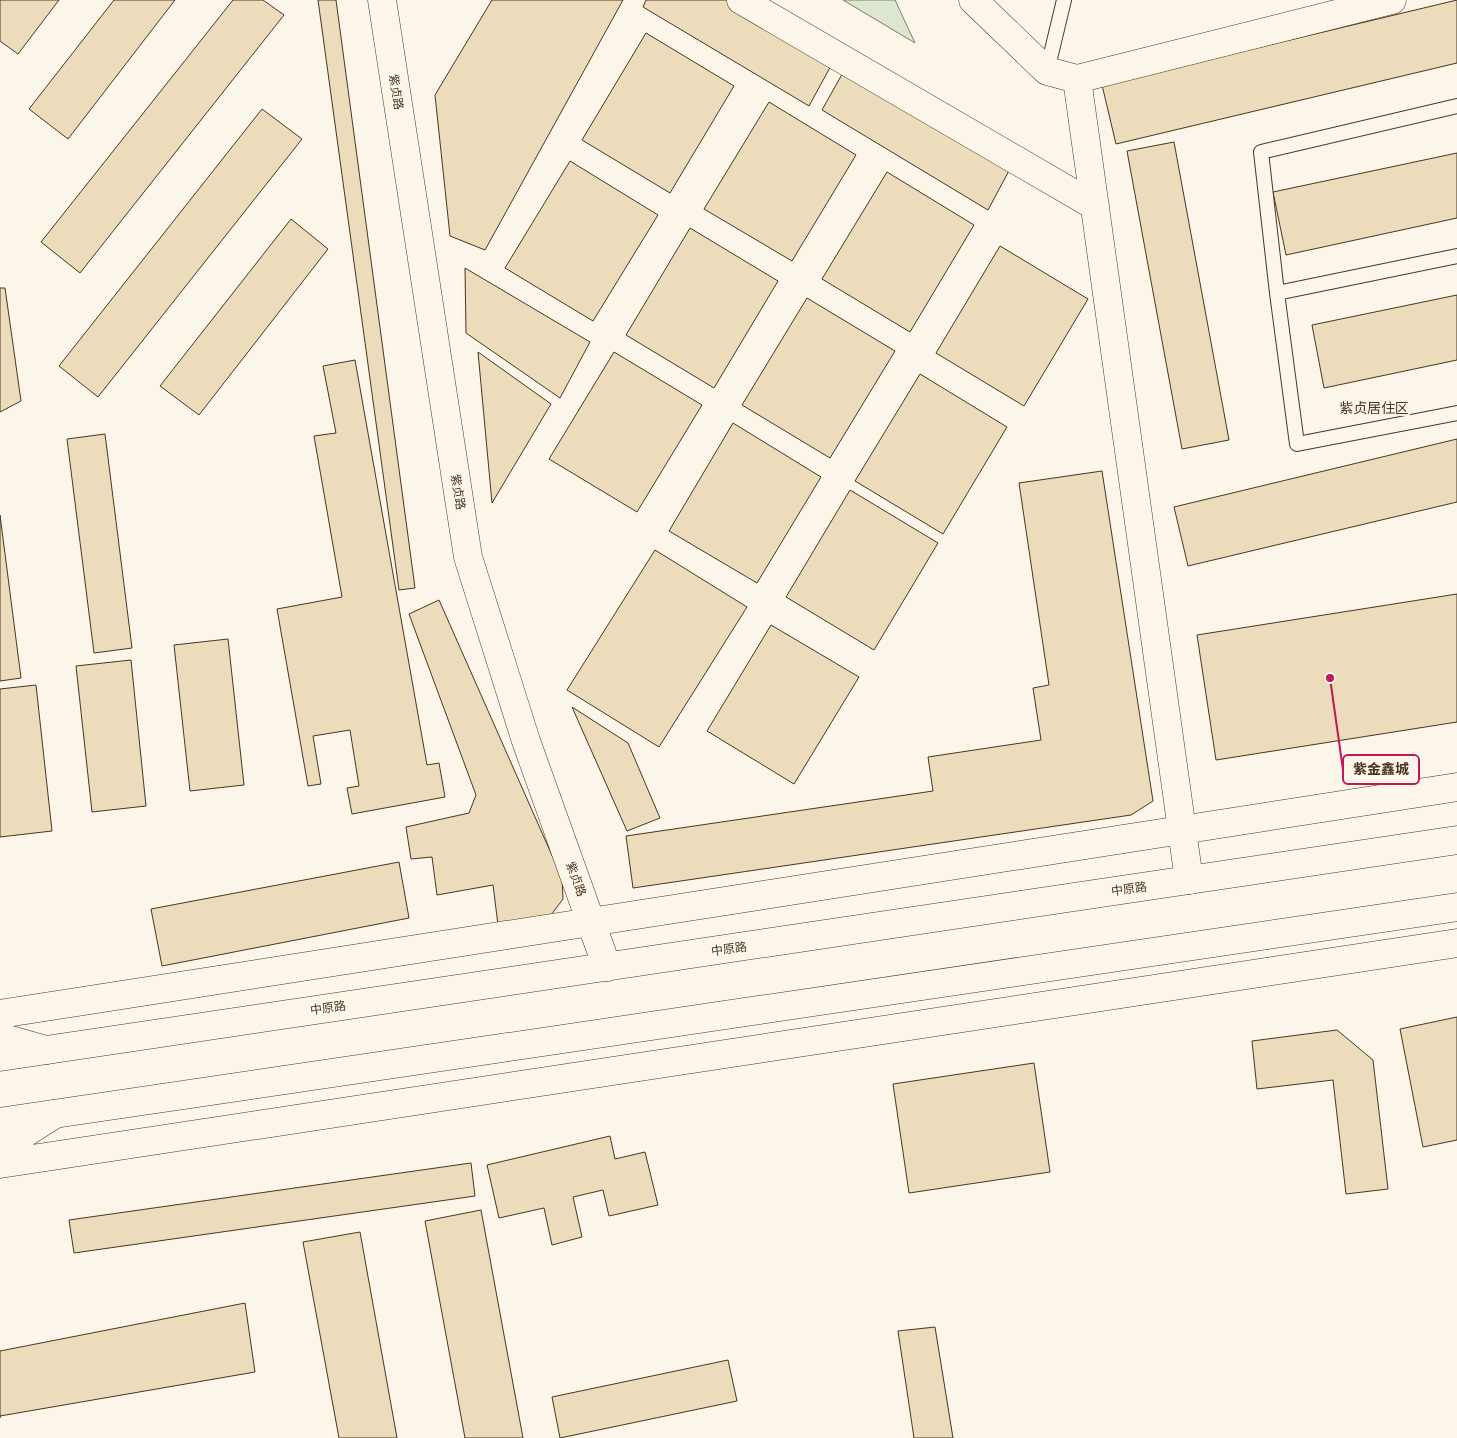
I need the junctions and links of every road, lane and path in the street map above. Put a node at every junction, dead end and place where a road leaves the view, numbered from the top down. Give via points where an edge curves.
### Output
1 (382, 0) edge
2 (741, 0) edge
3 (972, 0) edge
4 (1064, 0) edge
5 (1392, 0) edge
6 (1047, 71) junction
7 (1077, 79) junction
8 (1457, 106) edge
9 (1095, 206) junction
10 (1457, 256) edge
11 (1277, 293) junction
12 (1457, 414) edge
13 (1457, 787) edge
14 (1182, 830) junction
15 (1457, 840) edge
16 (1189, 880) junction
17 (1457, 907) edge
18 (592, 921) junction
19 (1457, 943) edge
20 (607, 967) junction
21 (0, 1014) edge
22 (0, 1037) edge
23 (46, 1050) junction
24 (0, 1057) edge
25 (55, 1114) junction
26 (0, 1122) edge
27 (0, 1149) edge
28 (0, 1164) edge

1 - 18 street, 紫贞路 via 468,557 526,740
2 - 9 street
3 - 6 street
4 - 6 lane
5 - 7 street
6 - 7 street
7 - 9 street
8 - 11 lane via 1261,152
9 - 14 street
10 - 11 lane
11 - 12 lane via 1298,444
13 - 14 street
14 - 16 street
14 - 18 street
15 - 16 street, 中原路
16 - 20 street, 中原路
17 - 25 street
18 - 20 street, 紫贞路
18 - 21 street
19 - 28 street
20 - 23 street, 中原路
22 - 23 street
23 - 24 street, 中原路
25 - 26 street
25 - 27 street

